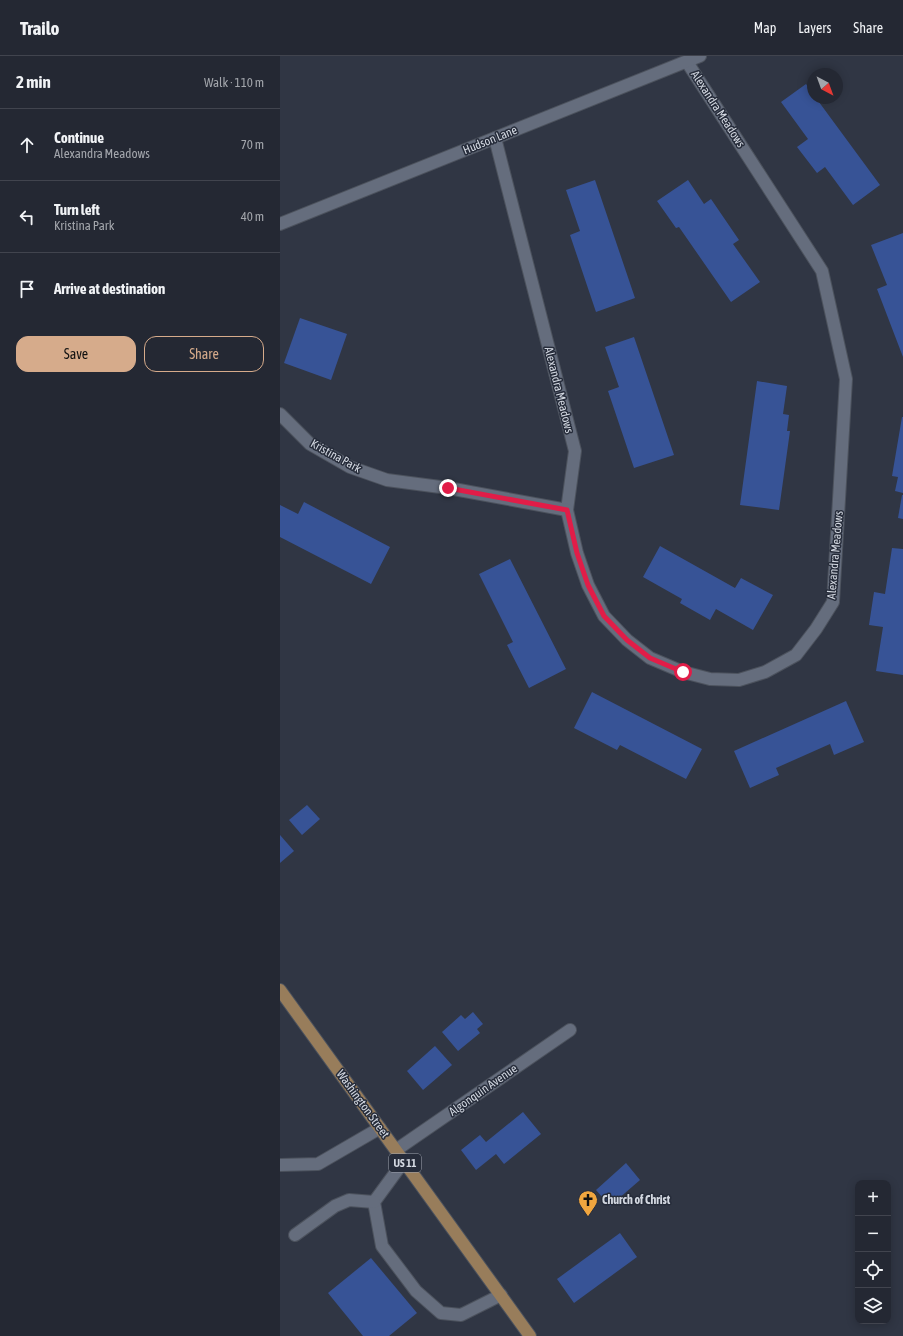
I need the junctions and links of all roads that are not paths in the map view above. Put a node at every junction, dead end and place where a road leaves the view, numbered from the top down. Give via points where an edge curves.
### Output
1 (700, 56) edge
2 (688, 62) junction
3 (495, 138) junction
4 (280, 224) edge
5 (280, 414) edge
6 (567, 510) junction
7 (282, 996) edge
8 (570, 1030) dead end
9 (380, 1128) junction
10 (396, 1150) junction
11 (404, 1161) junction
12 (280, 1166) edge
13 (374, 1202) junction
14 (295, 1235) dead end
15 (501, 1295) junction
16 (530, 1336) edge

1 - 2 street, Hudson Lane
2 - 3 street, Hudson Lane
2 - 6 street, Alexandra Meadows via 822,271 846,379 833,602 796,656 765,672 739,680 710,679 683,672 650,658 627,640 604,616 588,585
3 - 4 street, Hudson Lane
3 - 6 street, Alexandra Meadows via 575,451
5 - 6 street, Kristina Park via 310,444 350,467 387,480 448,488
7 - 9 main road, Washington Street / US 11
8 - 10 street, Algonquin Avenue
9 - 10 main road, Washington Street / US 11
9 - 12 street via 318,1164
10 - 11 main road, Washington Street / US 11
11 - 13 street
11 - 15 main road, Washington Street / US 11
13 - 14 street via 349,1200 335,1206
13 - 15 street via 382,1246 416,1291 441,1313 461,1315
15 - 16 main road, Washington Street / US 11

